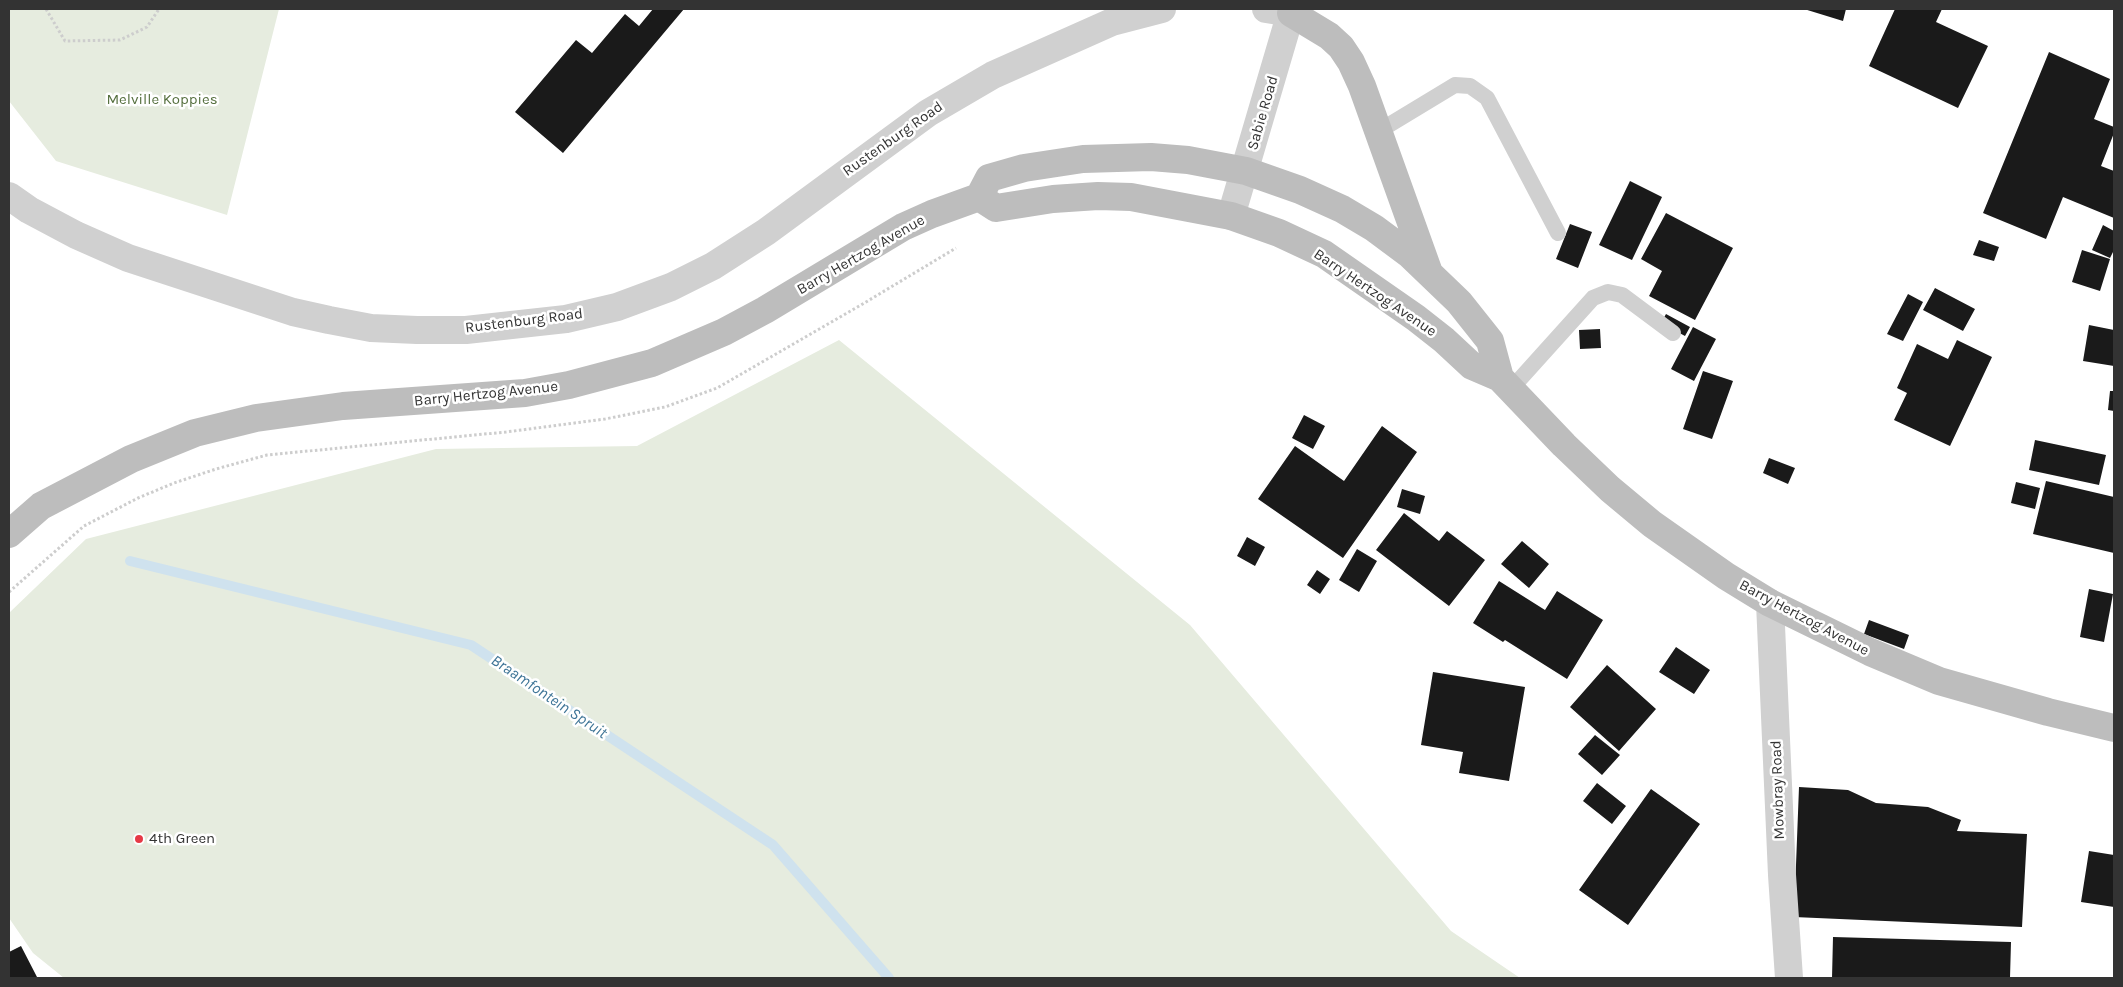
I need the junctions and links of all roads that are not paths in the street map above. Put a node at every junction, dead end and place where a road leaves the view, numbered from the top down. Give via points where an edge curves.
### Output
1 (1162, 9) edge
2 (1283, 10) edge
3 (1378, 131) junction
4 (1246, 171) junction
5 (9, 196) edge
6 (979, 197) junction
7 (1231, 216) junction
8 (1558, 233) dead end
9 (1429, 272) junction
10 (1673, 333) dead end
11 (1505, 383) junction
12 (9, 534) edge
13 (1770, 602) junction
14 (2114, 728) edge
15 (1789, 978) edge

1 - 5 street, Rustenburg Road via 1112,22 992,75 928,113 766,232 713,266 671,287 566,319 466,330 416,330 371,328 292,312 128,258 76,235
2 - 3 main road via 1329,36 1341,47 1362,86
2 - 4 street, Sabie Road
3 - 8 lane via 1455,85 1470,86 1487,98
3 - 9 main road
4 - 6 main road, Barry Hertzog Avenue via 1151,157 1083,159 1024,168 990,178
4 - 7 street, Sabie Road
4 - 9 main road, Barry Hertzog Avenue via 1342,209 1374,228
6 - 7 main road, Barry Hertzog Avenue via 996,208 1053,198 1131,197
6 - 12 main road, Barry Hertzog Avenue via 903,227 765,310 724,332 652,363 570,385 525,393 344,406 256,418 195,433 131,459 41,506
7 - 11 main road, Barry Hertzog Avenue via 1324,254 1416,318 1472,366
9 - 11 main road, Barry Hertzog Avenue via 1459,302 1490,341
10 - 11 lane via 1622,295 1608,292 1593,298
11 - 13 main road, Barry Hertzog Avenue via 1564,445 1645,519 1726,576
13 - 14 main road, Barry Hertzog Avenue via 1870,652 1939,681
13 - 15 street, Mowbray Road

